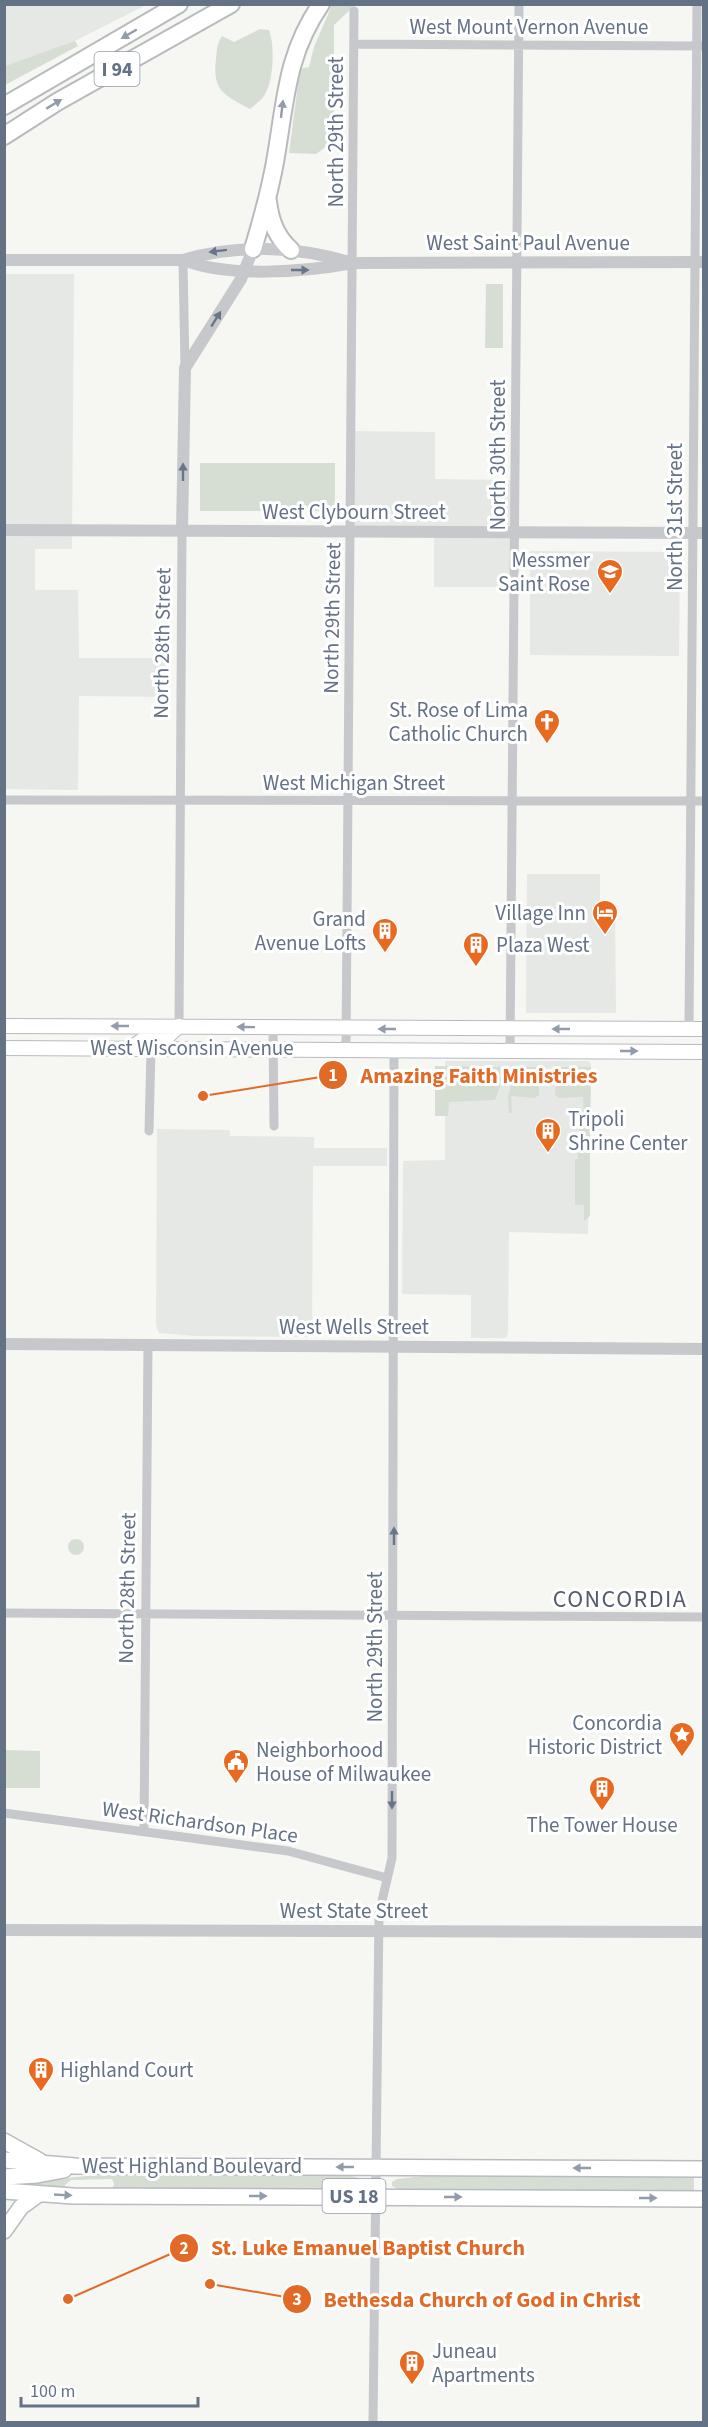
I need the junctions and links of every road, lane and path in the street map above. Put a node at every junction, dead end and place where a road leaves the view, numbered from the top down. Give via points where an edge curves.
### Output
1 (179, 4) edge
2 (231, 4) edge
3 (321, 4) edge
4 (519, 4) edge
5 (697, 4) edge
6 (354, 11) dead end
7 (354, 44) junction
8 (519, 44) junction
9 (700, 46) edge
10 (4, 106) edge
11 (4, 136) edge
12 (267, 199) junction
13 (254, 249) junction
14 (291, 250) junction
15 (4, 260) edge
16 (183, 260) junction
17 (518, 262) junction
18 (699, 262) edge
19 (353, 263) junction
20 (246, 269) junction
21 (185, 368) junction
22 (4, 530) edge
23 (182, 531) junction
24 (351, 531) junction
25 (516, 533) junction
26 (698, 533) edge
27 (4, 800) edge
28 (180, 801) junction
29 (347, 801) junction
30 (692, 801) junction
31 (704, 801) edge
32 (513, 802) junction
33 (4, 1026) edge
34 (179, 1026) junction
35 (273, 1028) junction
36 (346, 1028) junction
37 (510, 1029) junction
38 (689, 1029) junction
39 (704, 1029) edge
40 (4, 1048) edge
41 (273, 1048) junction
42 (129, 1049) junction
43 (151, 1049) junction
44 (346, 1049) junction
45 (394, 1050) junction
46 (510, 1050) junction
47 (704, 1052) edge
48 (274, 1126) dead end
49 (149, 1131) dead end
50 (4, 1344) edge
51 (148, 1345) junction
52 (394, 1347) junction
53 (704, 1349) edge
54 (4, 1613) edge
55 (146, 1613) junction
56 (394, 1616) junction
57 (704, 1617) edge
58 (4, 1813) edge
59 (144, 1832) junction
60 (387, 1878) junction
61 (4, 1930) edge
62 (380, 1931) junction
63 (704, 1932) edge
64 (4, 2140) edge
65 (4, 2160) edge
66 (45, 2163) junction
67 (75, 2166) junction
68 (375, 2168) junction
69 (704, 2169) edge
70 (4, 2177) edge
71 (4, 2191) edge
72 (39, 2194) junction
73 (375, 2197) junction
74 (704, 2199) edge
75 (4, 2231) edge
76 (373, 2422) edge

1 -> 10 highway, I 94
11 -> 2 highway, I 94
12 -> 3 highway via 288,74 311,18
4 - 8 street, North 30th Street
5 - 9 street, North 31st Street
6 - 7 street, North 29th Street
7 - 8 street, West Mount Vernon Avenue
7 - 19 street, North 29th Street
8 - 9 street, West Mount Vernon Avenue
8 - 17 street, North 30th Street
9 - 18 street, North 31st Street
12 - 13 highway
12 - 14 highway via 273,227 280,241
13 - 14 street, West Saint Paul Avenue
13 -> 16 street, West Saint Paul Avenue via 209,252
13 - 20 street
14 - 19 street, West Saint Paul Avenue
15 - 16 street, West Saint Paul Avenue
16 - 20 street, West Saint Paul Avenue via 210,268
16 - 21 street, North 28th Street
17 - 18 street, West Saint Paul Avenue
17 - 19 street, West Saint Paul Avenue
17 - 25 street, North 30th Street
18 - 26 street, North 31st Street
20 -> 19 street, West Saint Paul Avenue via 316,270
19 - 24 street, North 29th Street
21 -> 20 street
23 -> 21 street, North 28th Street
22 - 23 street, West Clybourn Street
23 - 24 street, West Clybourn Street
23 - 28 street, North 28th Street
24 - 25 street, West Clybourn Street
24 - 29 street, North 29th Street
25 - 26 street, West Clybourn Street
25 - 32 street, North 30th Street
26 - 30 street, North 31st Street
27 - 28 street, West Michigan Street
28 - 29 street, West Michigan Street
28 - 34 street, North 28th Street
29 - 32 street, West Michigan Street
29 - 36 street, North 29th Street
30 - 31 street, West Michigan Street
30 - 32 street, West Michigan Street
30 - 38 street, North 31st Street
32 - 37 street, North 30th Street
34 -> 33 main road, West Wisconsin Avenue
35 -> 34 main road, West Wisconsin Avenue
34 - 42 main road via 166,1036 144,1039
35 - 36 main road, West Wisconsin Avenue
35 - 41 street
37 -> 36 main road, West Wisconsin Avenue
36 - 44 street, North 29th Street
38 -> 37 main road, West Wisconsin Avenue
37 - 46 street, North 30th Street
38 - 39 main road, West Wisconsin Avenue
40 - 42 main road, West Wisconsin Avenue
41 - 43 main road, West Wisconsin Avenue
41 - 44 main road, West Wisconsin Avenue
41 - 48 street
42 - 43 main road, West Wisconsin Avenue
43 - 49 street
44 - 45 main road, West Wisconsin Avenue
45 - 46 main road, West Wisconsin Avenue
45 - 52 street, North 29th Street
46 -> 47 main road, West Wisconsin Avenue
50 - 51 street, West Wells Street
51 - 52 street, West Wells Street
51 - 55 street, North 28th Street
52 - 53 street, West Wells Street
56 -> 52 street, North 29th Street
54 - 55 street
55 - 56 street
55 - 59 street, North 28th Street
56 - 57 street
56 -> 60 street, North 29th Street via 392,1858
58 - 59 street, West Richardson Place
59 - 60 street, West Richardson Place via 288,1851
60 - 62 street, North 29th Street via 379,1914
61 - 62 street, West State Street
62 - 63 street, West State Street
62 - 68 street, North 29th Street
64 - 66 main road
65 - 66 main road, West Highland Boulevard / US 18
66 - 67 main road, West Highland Boulevard / US 18
68 -> 67 main road, West Highland Boulevard / US 18
67 - 70 main road via 47,2174
69 -> 68 main road, West Highland Boulevard / US 18
68 - 73 street, North 29th Street
71 - 72 main road, West Highland Boulevard / US 18
72 -> 73 main road, West Highland Boulevard / US 18
72 - 75 main road via 21,2207
73 -> 74 main road, West Highland Boulevard / US 18
73 - 76 street, North 29th Street

